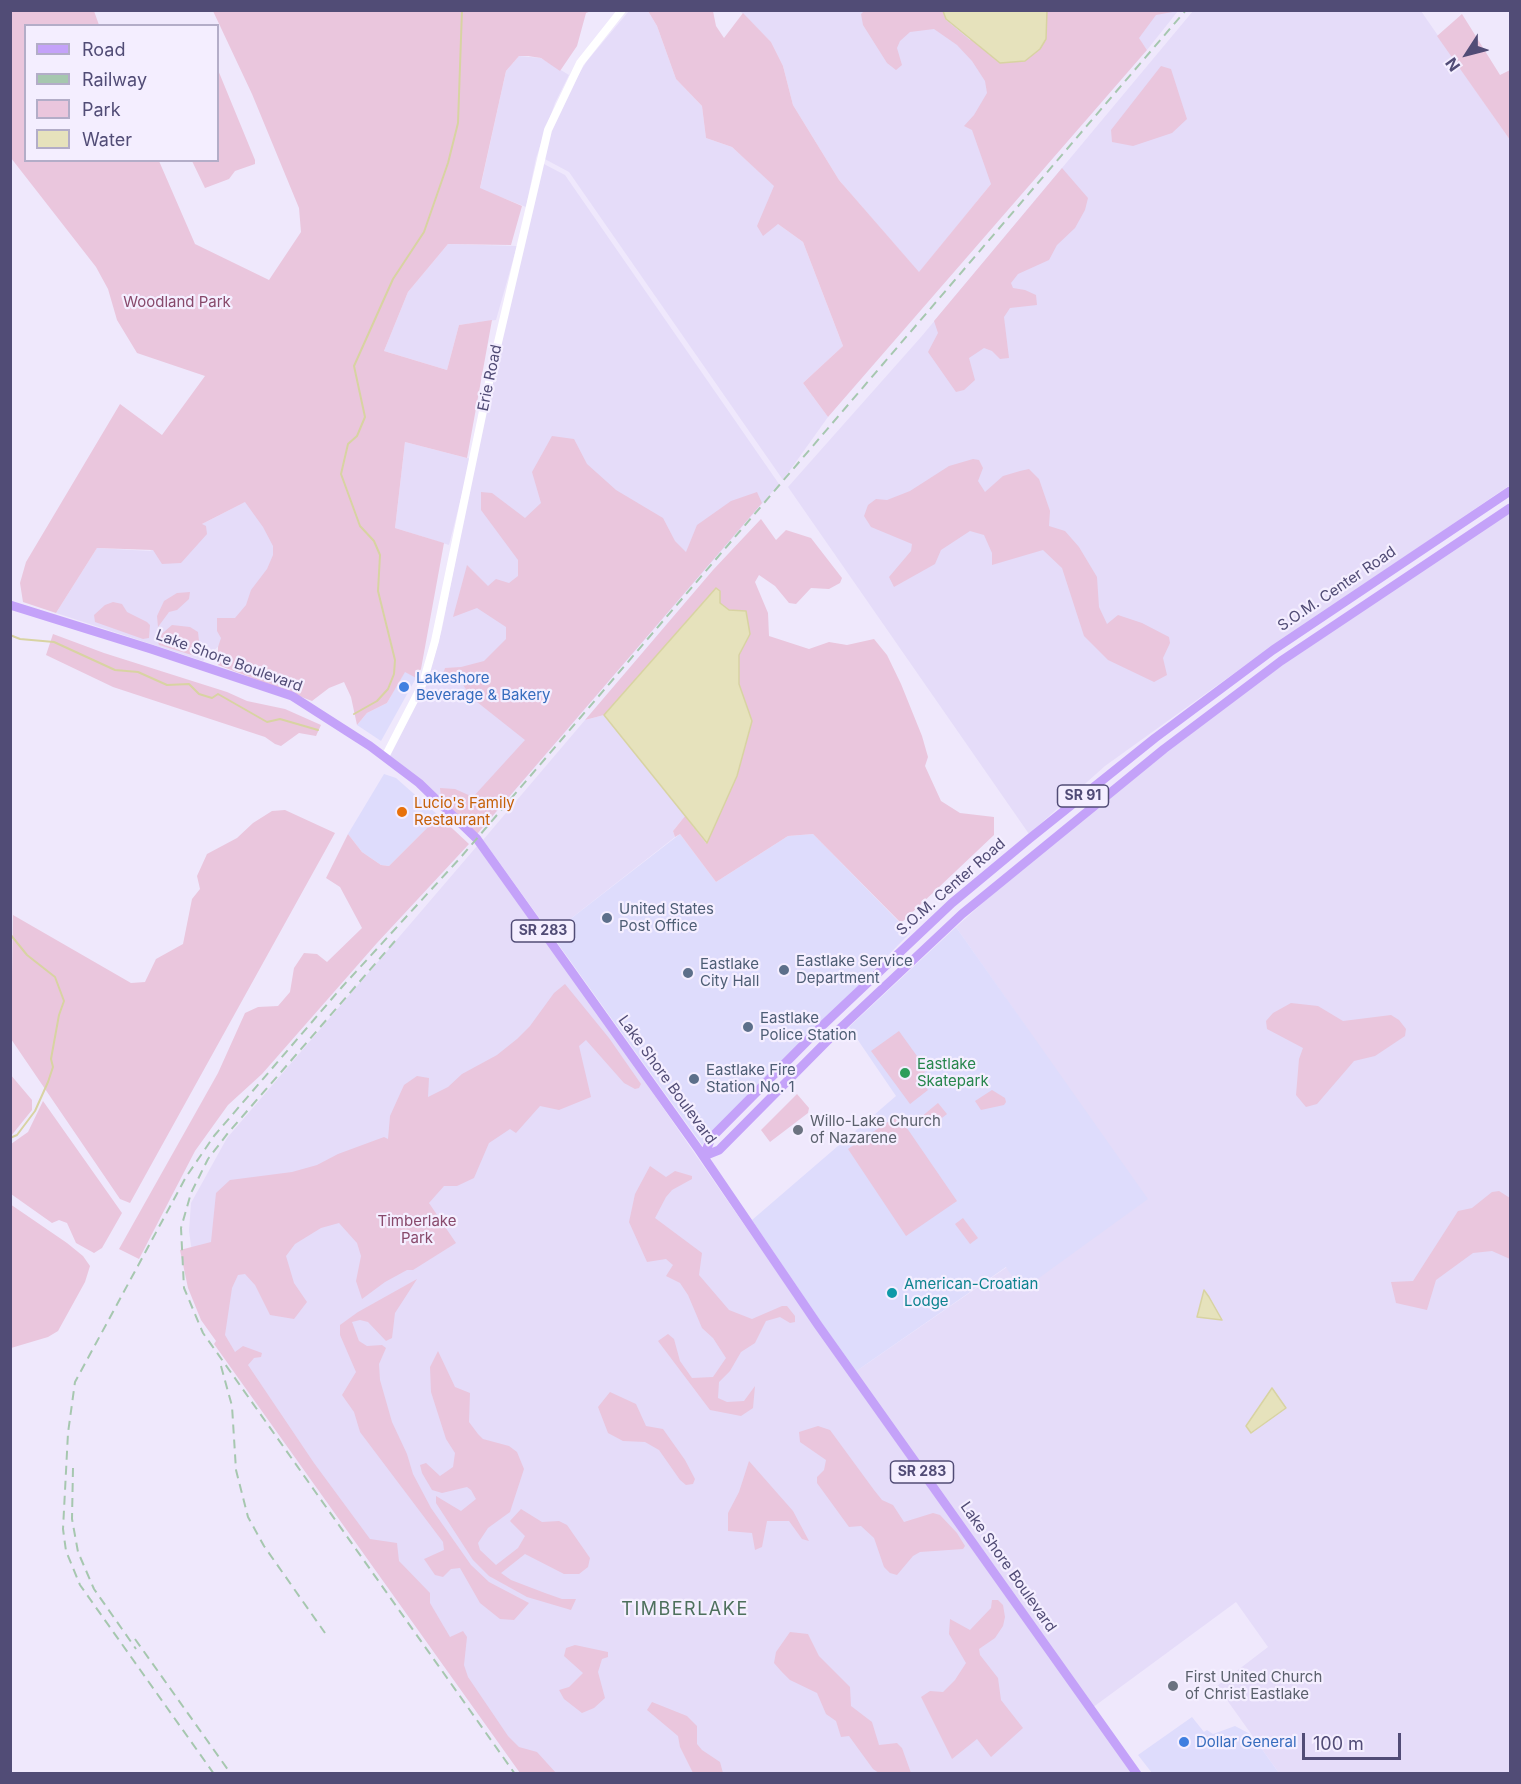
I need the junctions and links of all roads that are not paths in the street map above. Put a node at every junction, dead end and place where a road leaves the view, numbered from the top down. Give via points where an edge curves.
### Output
1 (622, 10) edge
2 (1510, 490) edge
3 (1510, 508) edge
4 (10, 606) edge
5 (385, 757) junction
6 (704, 1156) junction
7 (1137, 1773) edge

1 - 5 street, Erie Road via 580,63 548,130 492,368 435,641 423,683
2 - 6 main road, S.O.M. Center Road / SR 91 via 1273,650 1155,738 952,903 711,1138
3 - 6 main road, S.O.M. Center Road / SR 91 via 1281,662 1145,764 962,914 832,1036 720,1150
4 - 5 main road, Lake Shore Boulevard / SR 283 via 292,696
5 - 6 main road, Lake Shore Boulevard / SR 283 via 419,783 477,839
6 - 7 main road, Lake Shore Boulevard / SR 283 via 818,1324

